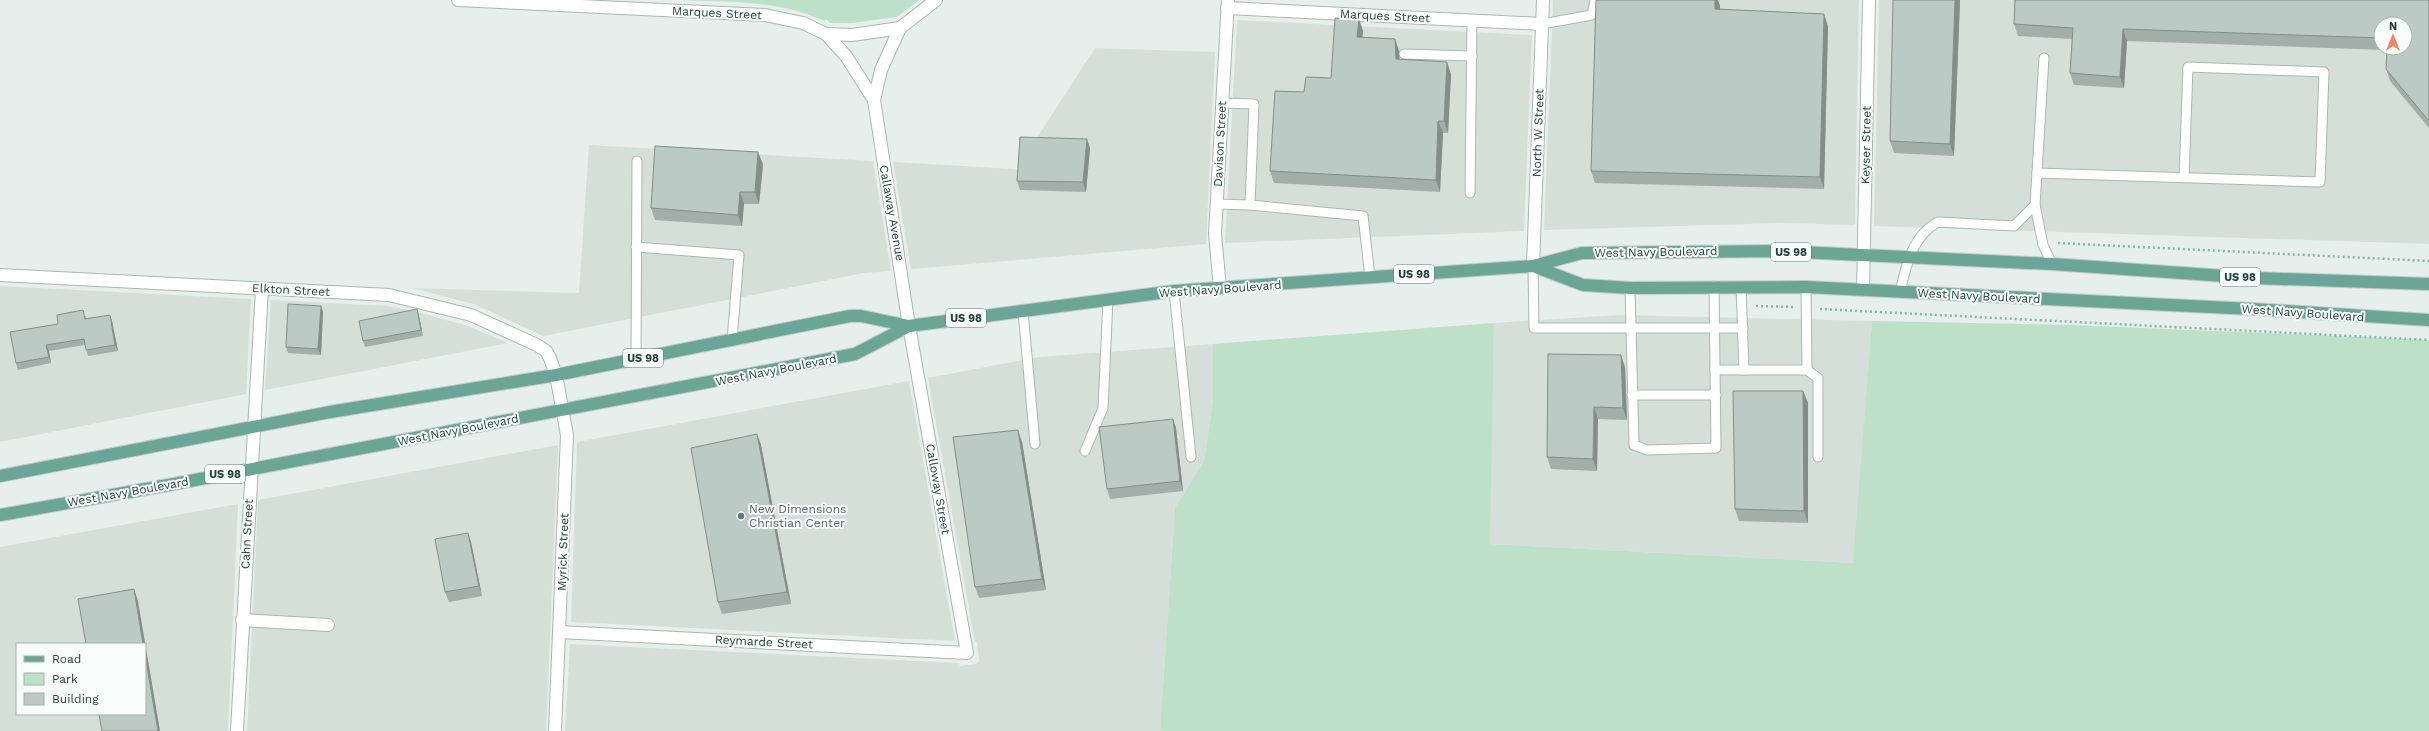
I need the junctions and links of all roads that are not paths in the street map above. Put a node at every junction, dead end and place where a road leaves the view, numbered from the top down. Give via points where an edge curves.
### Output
1 (458, 0) edge
2 (936, 0) edge
3 (1544, 0) edge
4 (1595, 0) edge
5 (1869, 0) edge
6 (1228, 4) edge
7 (1472, 20) junction
8 (1542, 24) junction
9 (900, 28) junction
10 (826, 34) junction
11 (1404, 54) dead end
12 (1472, 56) junction
13 (2044, 58) dead end
14 (874, 100) junction
15 (1222, 102) junction
16 (637, 161) dead end
17 (2037, 173) junction
18 (2184, 178) junction
19 (1470, 193) dead end
20 (1217, 204) junction
21 (1250, 205) junction
22 (2035, 205) junction
23 (636, 247) junction
24 (1864, 255) junction
25 (1908, 257) junction
26 (2052, 264) junction
27 (1533, 266) junction
28 (0, 275) edge
29 (1370, 277) junction
30 (2429, 284) edge
31 (1714, 286) junction
32 (1741, 287) junction
33 (1806, 287) junction
34 (1220, 288) junction
35 (1630, 288) junction
36 (262, 289) junction
37 (1863, 290) junction
38 (1174, 291) junction
39 (1900, 292) junction
40 (1108, 299) junction
41 (1023, 311) junction
42 (2429, 320) edge
43 (909, 326) junction
44 (1630, 328) junction
45 (1714, 328) junction
46 (1742, 328) junction
47 (732, 340) junction
48 (636, 360) junction
49 (1715, 370) junction
50 (1744, 370) junction
51 (1807, 370) junction
52 (556, 375) junction
53 (1632, 395) junction
54 (1716, 395) junction
55 (563, 410) junction
56 (254, 427) junction
57 (1036, 444) dead end
58 (1085, 451) dead end
59 (1191, 457) dead end
60 (1818, 457) dead end
61 (250, 468) junction
62 (0, 476) edge
63 (0, 515) edge
64 (242, 620) junction
65 (328, 625) dead end
66 (560, 632) junction
67 (967, 653) joint
68 (237, 731) edge
69 (555, 731) edge

1 - 10 street, Marques Street via 765,15 804,23
2 - 9 street, Callaway Avenue
3 - 8 street, North W Street
4 - 8 lane via 1592,15
5 - 24 street, Keyser Street
6 - 7 street, Marques Street
6 - 15 street, Davison Street
7 - 8 street, Marques Street
7 - 12 lane
8 - 27 street, North W Street
9 - 10 street, Marques Street via 852,35
9 - 14 street, Callaway Avenue via 881,70
10 - 14 street, Callaway Avenue via 846,56
11 - 12 lane
12 - 19 lane
13 - 17 lane
14 - 43 street, Callaway Avenue
15 - 20 street, Davison Street
15 - 21 lane via 1254,104
16 - 23 lane
17 - 18 lane
17 - 22 lane
18 - 18 lane via 2320,182 2324,72 2188,67
20 - 21 lane
20 - 34 street, Davison Street via 1216,257
21 - 29 lane via 1363,216
22 - 25 lane via 2014,226 1938,222 1929,227
22 - 26 lane via 2043,245
23 - 47 lane via 739,255
23 - 48 lane
24 - 25 main road, West Navy Boulevard / US 98
24 - 27 main road, West Navy Boulevard / US 98 via 1769,251 1582,253
24 - 37 street, Keyser Street
25 - 26 main road, West Navy Boulevard / US 98
25 - 39 lane
26 - 30 main road, West Navy Boulevard / US 98 via 2254,278
27 - 29 main road, West Navy Boulevard / US 98
27 - 35 main road, West Navy Boulevard / US 98 via 1583,285
27 - 44 lane via 1534,328
28 - 36 street, Elkton Street
29 - 34 main road, West Navy Boulevard / US 98
31 - 32 main road, West Navy Boulevard / US 98
31 - 35 main road, West Navy Boulevard / US 98
31 - 45 lane
32 - 33 main road, West Navy Boulevard / US 98
32 - 46 lane
33 - 37 main road, West Navy Boulevard / US 98
33 - 51 lane
34 - 38 main road, West Navy Boulevard / US 98
35 - 44 lane
36 - 52 street, Elkton Street via 389,295 447,307 494,324 537,345 546,351
36 - 56 street, Cahn Street
37 - 39 main road, West Navy Boulevard / US 98
38 - 40 main road, West Navy Boulevard / US 98
38 - 59 lane
39 - 42 main road, West Navy Boulevard / US 98
40 - 41 main road, West Navy Boulevard / US 98
40 - 58 lane via 1103,408
41 - 43 main road, West Navy Boulevard / US 98
41 - 57 lane
43 - 47 main road, West Navy Boulevard / US 98 via 850,316
43 - 55 main road, West Navy Boulevard / US 98 via 855,354
43 - 67 street, Calloway Street
44 - 45 lane
44 - 53 lane
45 - 46 lane
45 - 49 lane
46 - 50 lane
47 - 48 main road, West Navy Boulevard / US 98
48 - 52 main road, West Navy Boulevard / US 98
49 - 50 lane
49 - 54 lane
50 - 51 lane
51 - 60 lane via 1818,378
52 - 55 street, Myrick Street
52 - 56 main road, West Navy Boulevard / US 98
53 - 54 lane
53 - 54 lane via 1634,445 1647,450 1716,448
55 - 61 main road, West Navy Boulevard / US 98
55 - 66 street, Myrick Street via 567,450
56 - 61 street, Cahn Street
56 - 62 main road, West Navy Boulevard / US 98
61 - 63 main road, West Navy Boulevard / US 98
61 - 64 street, Cahn Street
64 - 65 street
64 - 68 street, Cahn Street
66 - 67 street, Reymarde Street
66 - 69 street, Myrick Street

